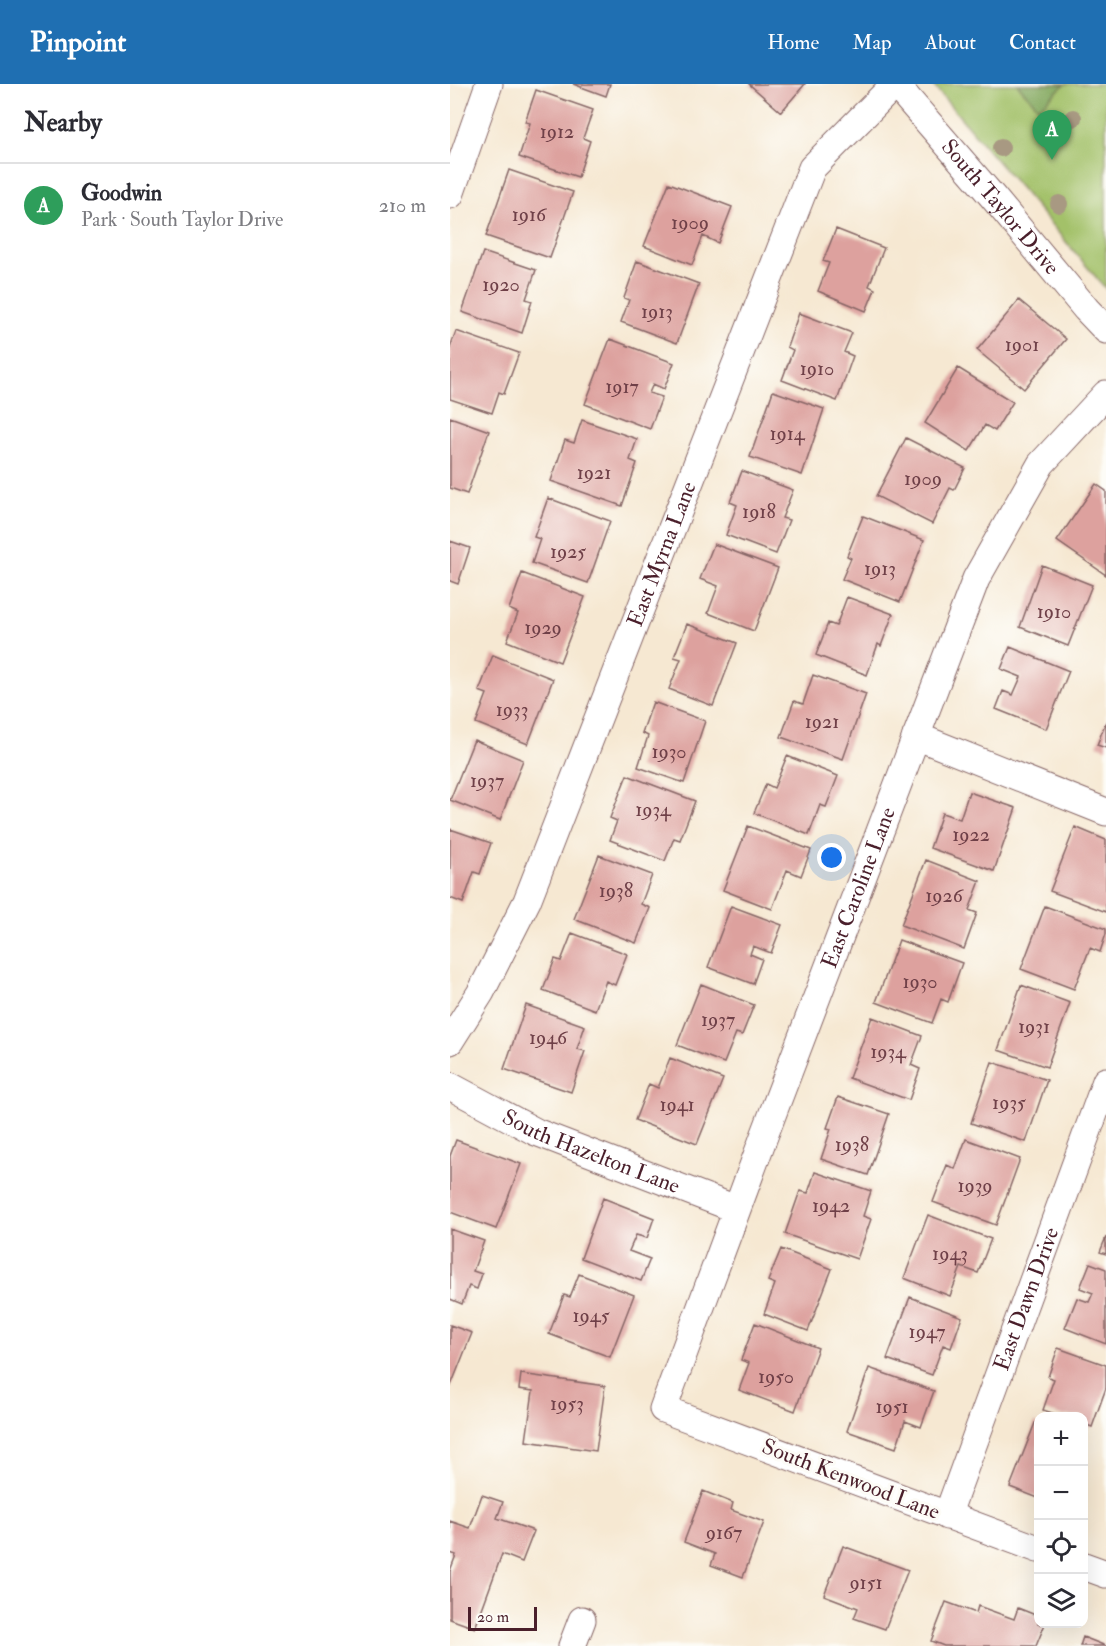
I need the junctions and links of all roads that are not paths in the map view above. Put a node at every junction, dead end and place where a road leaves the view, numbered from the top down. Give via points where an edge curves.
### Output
1 (489, 84) edge
2 (895, 84) edge
3 (450, 195) edge
4 (1106, 330) edge
5 (1106, 394) edge
6 (916, 736) junction
7 (1106, 812) edge
8 (450, 1041) edge
9 (1106, 1082) edge
10 (450, 1086) edge
11 (736, 1209) junction
12 (663, 1409) joint
13 (947, 1516) junction
14 (1034, 1548) edge
15 (1088, 1568) edge
16 (1106, 1574) edge
17 (582, 1620) dead end
18 (572, 1646) edge

1 - 3 street
2 - 4 street, South Taylor Drive
2 - 8 street, East Myrna Lane via 812,168 527,901 481,992
5 - 6 street, East Caroline Lane via 1041,464 976,579
6 - 7 street
6 - 11 street, East Caroline Lane
9 - 13 street, East Dawn Drive
10 - 11 street, South Hazelton Lane via 536,1132
11 - 12 street, East Caroline Lane
12 - 13 street, South Kenwood Lane
13 - 14 street, South Kenwood Lane
15 - 16 street
17 - 18 street

